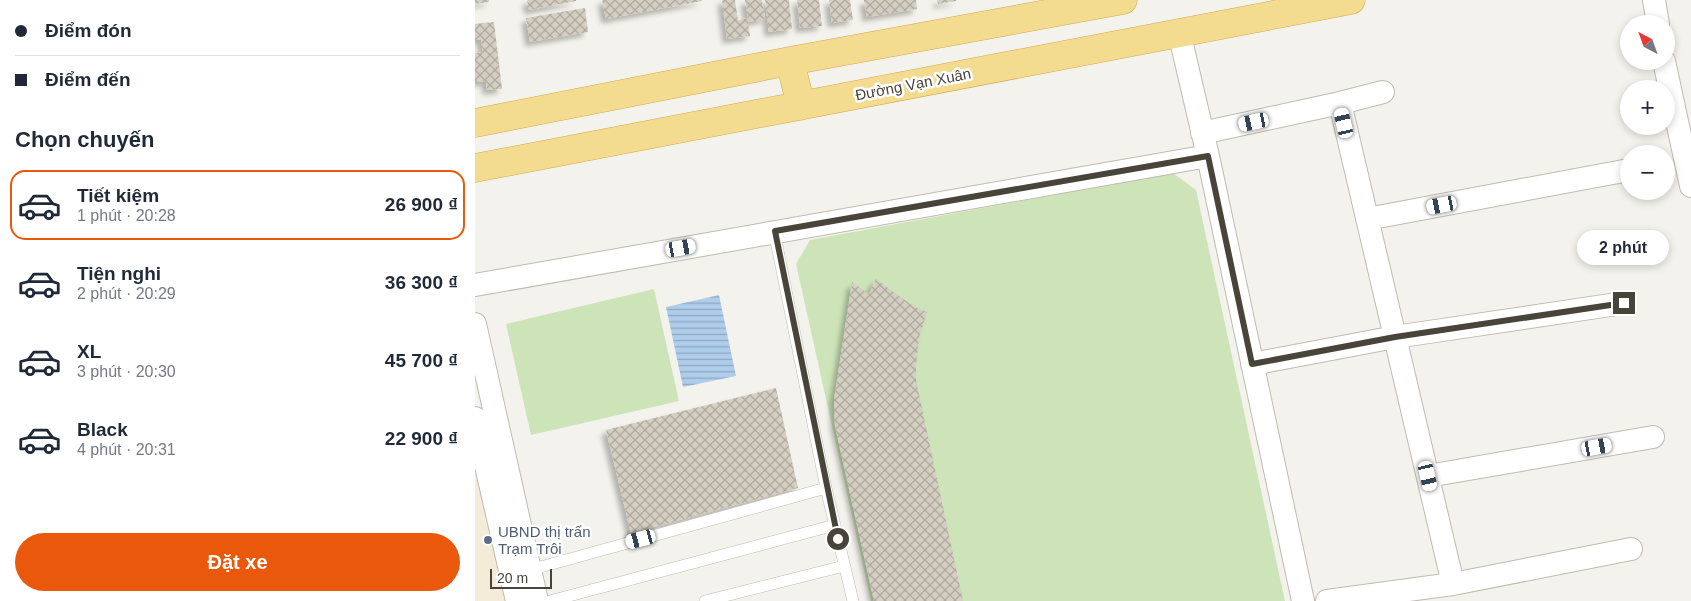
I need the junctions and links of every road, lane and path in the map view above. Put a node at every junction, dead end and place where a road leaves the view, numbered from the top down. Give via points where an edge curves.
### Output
1 (1123, 0) edge
2 (1351, 0) edge
3 (1654, 0) edge
4 (1072, 5) edge
5 (1656, 15) edge
6 (1179, 32) junction
7 (790, 62) junction
8 (1666, 70) edge
9 (1383, 92) dead end
10 (1340, 103) junction
11 (801, 106) junction
12 (475, 123) edge
13 (1203, 133) junction
14 (1208, 156) junction
15 (1676, 162) edge
16 (475, 168) edge
17 (1620, 172) edge
18 (1691, 186) edge
19 (1367, 219) junction
20 (775, 231) junction
21 (475, 285) edge
22 (1624, 303) dead end
23 (475, 324) edge
24 (1395, 337) junction
25 (1252, 364) junction
26 (475, 418) edge
27 (1653, 437) dead end
28 (1428, 476) junction
29 (826, 488) junction
30 (835, 525) junction
31 (1631, 549) dead end
32 (845, 566) junction
33 (531, 570) junction
34 (1453, 584) junction
35 (517, 601) edge
36 (537, 601) edge
37 (550, 601) edge
38 (705, 601) edge
39 (853, 601) edge
40 (1303, 601) edge
41 (1327, 601) edge

1 - 4 highway
2 - 6 highway, Đường Vạn Xuân
3 - 5 street
4 - 7 highway
6 - 11 highway, Đường Vạn Xuân
6 - 13 street
7 - 11 highway
7 - 12 highway
8 - 15 street
9 - 10 street
10 - 13 street
10 - 19 street
11 - 16 highway, Đường Vạn Xuân
13 - 14 street
14 - 20 street
14 - 25 street
15 - 18 street
17 - 19 street
19 - 24 street
20 - 21 street
20 - 29 lane
22 - 24 street
23 - 33 street
24 - 25 street
24 - 28 street
25 - 40 street
26 - 35 street
27 - 28 street
28 - 34 street
29 - 30 lane
29 - 33 lane
30 - 32 lane
30 - 37 lane
31 - 34 street
32 - 38 lane
32 - 39 lane
33 - 36 street
34 - 41 street

